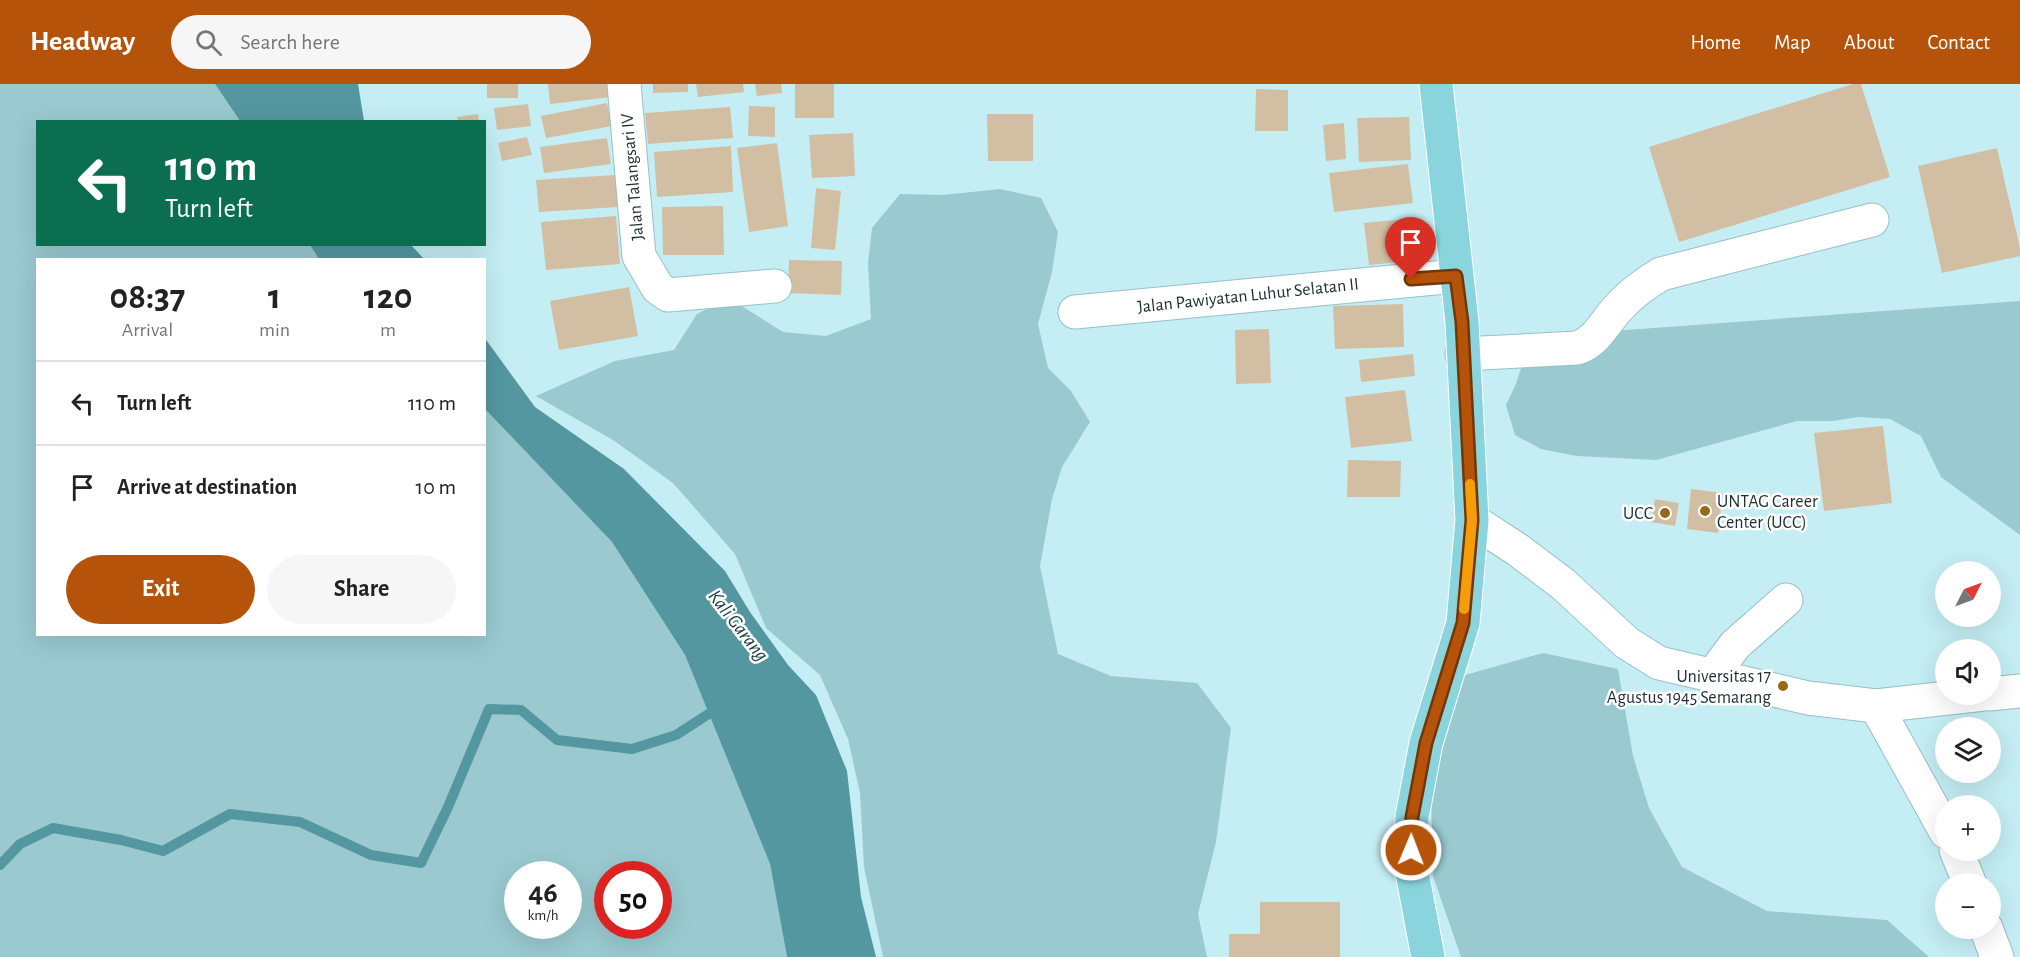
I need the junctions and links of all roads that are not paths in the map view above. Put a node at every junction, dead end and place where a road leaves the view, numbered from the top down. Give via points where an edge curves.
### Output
1 (624, 84) edge
2 (1437, 84) edge
3 (1872, 220) dead end
4 (1456, 276) junction
5 (775, 286) dead end
6 (1075, 312) dead end
7 (1462, 354) junction
8 (1472, 520) junction
9 (1786, 600) dead end
10 (1712, 676) junction
11 (1935, 699) edge
12 (1876, 706) junction
13 (1935, 812) edge
14 (1990, 939) edge
15 (1428, 957) edge
16 (1997, 957) edge

1 - 5 street, Jalan Talangsari IV via 639,256 658,288 668,295
2 - 4 main road
3 - 7 street via 1661,274 1637,289 1610,316 1600,333 1577,348
4 - 6 street, Jalan Pawiyatan Luhur Selatan II
4 - 7 main road
7 - 8 main road
8 - 10 street via 1563,584 1627,643 1659,663
8 - 15 main road via 1463,623 1426,743 1412,817 1411,867
9 - 10 street via 1735,645
10 - 12 street via 1809,698
11 - 12 street
12 - 13 street
14 - 16 street

